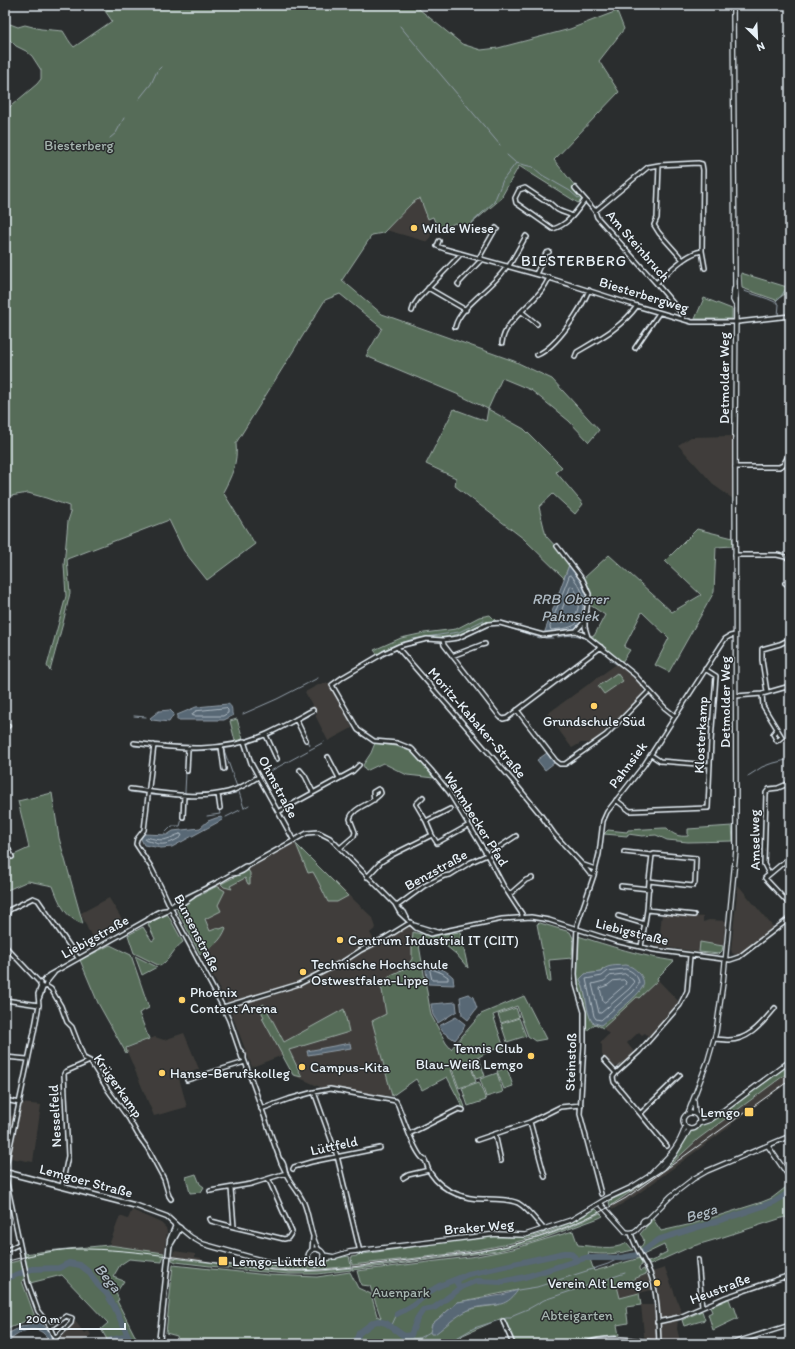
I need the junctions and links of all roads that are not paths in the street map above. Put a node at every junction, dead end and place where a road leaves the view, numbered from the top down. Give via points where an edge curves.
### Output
1 (733, 5) edge
2 (659, 165) junction
3 (575, 188) dead end
4 (585, 200) junction
5 (595, 211) junction
6 (572, 216) junction
7 (497, 229) dead end
8 (527, 236) dead end
9 (439, 242) dead end
10 (702, 251) junction
11 (549, 252) dead end
12 (460, 253) junction
13 (481, 258) junction
14 (683, 260) junction
15 (508, 266) junction
16 (705, 268) dead end
17 (536, 274) junction
18 (549, 277) junction
19 (656, 283) junction
20 (459, 285) dead end
21 (428, 288) junction
22 (590, 290) junction
23 (637, 306) junction
24 (466, 310) junction
25 (412, 311) dead end
26 (522, 312) junction
27 (660, 313) junction
28 (790, 316) edge
29 (682, 319) junction
30 (735, 322) junction
31 (537, 324) dead end
32 (455, 327) dead end
33 (502, 342) dead end
34 (635, 348) dead end
35 (537, 355) dead end
36 (576, 357) dead end
37 (790, 454) edge
38 (736, 467) junction
39 (557, 546) dead end
40 (735, 555) junction
41 (790, 558) edge
42 (785, 583) dead end
43 (790, 587) edge
44 (585, 621) junction
45 (576, 631) junction
46 (736, 636) junction
47 (588, 637) junction
48 (790, 639) edge
49 (443, 640) junction
50 (485, 644) dead end
51 (397, 647) junction
52 (601, 647) junction
53 (452, 656) junction
54 (705, 669) junction
55 (790, 686) edge
56 (649, 691) junction
57 (767, 692) junction
58 (762, 694) junction
59 (736, 696) junction
60 (313, 710) dead end
61 (516, 710) junction
62 (675, 716) junction
63 (296, 719) junction
64 (777, 729) dead end
65 (266, 735) junction
66 (306, 740) dead end
67 (244, 742) junction
68 (134, 743) dead end
69 (154, 745) junction
70 (221, 747) junction
71 (188, 749) junction
72 (651, 755) junction
73 (328, 757) dead end
74 (277, 759) dead end
75 (359, 765) dead end
76 (710, 765) junction
77 (224, 768) dead end
78 (300, 770) dead end
79 (187, 771) dead end
80 (258, 777) junction
81 (339, 778) junction
82 (790, 783) edge
83 (130, 790) dead end
84 (149, 792) junction
85 (313, 792) junction
86 (218, 794) junction
87 (184, 795) junction
88 (423, 797) dead end
89 (374, 800) dead end
90 (616, 800) junction
91 (220, 808) dead end
92 (450, 809) dead end
93 (278, 812) junction
94 (540, 814) junction
95 (183, 817) dead end
96 (537, 817) dead end
97 (426, 821) junction
98 (541, 822) dead end
99 (470, 825) junction
100 (548, 825) junction
101 (432, 835) junction
102 (516, 836) dead end
103 (5, 840) edge
104 (294, 841) junction
105 (340, 848) junction
106 (624, 852) dead end
107 (487, 855) junction
108 (652, 855) junction
109 (12, 857) dead end
110 (790, 857) edge
111 (583, 865) junction
112 (596, 870) junction
113 (769, 874) junction
114 (594, 875) junction
115 (367, 877) junction
116 (532, 878) dead end
117 (649, 881) junction
118 (621, 886) dead end
119 (649, 889) junction
120 (510, 894) junction
121 (790, 905) edge
122 (398, 907) junction
123 (170, 908) junction
124 (647, 910) junction
125 (694, 915) dead end
126 (618, 916) dead end
127 (523, 917) junction
128 (790, 918) edge
129 (5, 921) edge
130 (411, 922) junction
131 (645, 924) junction
132 (577, 929) junction
133 (5, 946) edge
134 (641, 947) junction
135 (690, 956) junction
136 (78, 958) junction
137 (726, 959) junction
138 (43, 984) junction
139 (5, 1000) edge
140 (39, 1005) junction
141 (225, 1006) junction
142 (776, 1008) dead end
143 (714, 1039) junction
144 (5, 1056) edge
145 (27, 1059) junction
146 (604, 1060) dead end
147 (90, 1061) junction
148 (244, 1061) junction
149 (790, 1061) edge
150 (616, 1073) junction
151 (680, 1075) dead end
152 (187, 1080) dead end
153 (316, 1091) junction
154 (694, 1096) junction
155 (5, 1100) edge
156 (20, 1103) junction
157 (581, 1105) junction
158 (261, 1109) junction
159 (463, 1110) dead end
160 (641, 1113) junction
161 (688, 1113) junction
162 (695, 1114) junction
163 (715, 1116) junction
164 (698, 1117) junction
165 (530, 1122) junction
166 (698, 1124) junction
167 (685, 1127) junction
168 (689, 1130) junction
169 (409, 1134) junction
170 (495, 1134) junction
171 (790, 1136) edge
172 (477, 1140) dead end
173 (667, 1146) dead end
174 (768, 1146) junction
175 (380, 1148) dead end
176 (337, 1156) junction
177 (501, 1161) dead end
178 (293, 1169) dead end
179 (429, 1170) junction
180 (5, 1172) edge
181 (286, 1172) junction
182 (546, 1177) dead end
183 (648, 1177) junction
184 (403, 1178) dead end
185 (790, 1178) edge
186 (268, 1180) junction
187 (62, 1186) junction
188 (231, 1188) junction
189 (210, 1191) dead end
190 (601, 1194) dead end
191 (171, 1199) dead end
192 (600, 1202) junction
193 (210, 1219) dead end
194 (176, 1225) junction
195 (234, 1227) junction
196 (180, 1228) junction
197 (543, 1230) junction
198 (631, 1234) junction
199 (313, 1237) junction
200 (19, 1244) junction
201 (170, 1245) junction
202 (312, 1250) junction
203 (319, 1250) junction
204 (5, 1251) edge
205 (360, 1252) junction
206 (308, 1258) junction
207 (323, 1258) junction
208 (698, 1260) dead end
209 (310, 1262) junction
210 (296, 1264) junction
211 (790, 1275) edge
212 (786, 1277) junction
213 (790, 1287) edge
214 (702, 1307) junction
215 (502, 1321) dead end
216 (657, 1322) junction
217 (49, 1325) junction
218 (790, 1325) edge
219 (616, 1338) junction
220 (55, 1339) junction
221 (659, 1343) edge
222 (57, 1344) edge
223 (159, 1344) edge
224 (513, 1344) edge
225 (584, 1344) edge
226 (617, 1344) edge
227 (730, 1344) edge

1 - 30 street, Detmolder Weg
2 - 5 street via 648,167
2 - 10 street via 702,164
2 - 14 street via 657,218 654,225
3 - 4 street, Am Steinbruch
4 - 5 street, Am Steinbruch
4 - 6 street
5 - 19 street, Am Steinbruch via 597,217
6 - 6 street via 565,224 553,229 516,203 515,198 519,190 525,188 561,212 565,211
7 - 13 street
8 - 15 street
9 - 12 street, Biesterbergweg via 437,246
10 - 14 street via 697,251
10 - 16 street
11 - 17 street via 546,253
12 - 13 street, Biesterbergweg
12 - 21 street
13 - 15 street, Biesterbergweg
13 - 20 street
14 - 19 street
15 - 17 street, Biesterbergweg
15 - 24 street
17 - 18 street, Biesterbergweg
18 - 22 street, Biesterbergweg
18 - 26 street
19 - 29 street, Am Steinbruch via 683,314
21 - 24 street
21 - 25 street via 415,302
22 - 23 street, Biesterbergweg
22 - 35 street via 557,339
23 - 27 street, Biesterbergweg
23 - 36 street via 618,326 577,352
24 - 32 street via 458,318
26 - 31 street
26 - 33 street via 504,331
27 - 29 street, Biesterbergweg
27 - 34 street
28 - 30 street, Biesterbergweg
29 - 30 street, Biesterbergweg via 692,322
30 - 38 street, Detmolder Weg
37 - 38 street via 779,467
38 - 40 street, Detmolder Weg
39 - 44 street via 588,589
40 - 41 street via 776,555
40 - 46 street, Detmolder Weg
42 - 43 street
44 - 45 street
44 - 47 street
45 - 47 street
45 - 49 street via 543,636 494,622 458,638
46 - 54 street, Pahnsiek via 724,639
46 - 59 street, Detmolder Weg
47 - 52 street
48 - 57 street via 762,649
49 - 51 street via 427,639
49 - 53 street
50 - 53 street
51 - 94 street, Moritz-Kabaker-Straße
51 - 99 street, Wahmbecker Pfad via 332,685 358,730 374,741 397,742 412,749 449,792
52 - 56 street via 635,675
52 - 61 street
53 - 61 street via 502,718 507,718
54 - 62 street, Pahnsiek
54 - 76 street, Klosterkamp via 716,676
55 - 57 street
56 - 61 street via 606,735 566,764 560,764 556,760
56 - 62 street
57 - 58 street
58 - 59 street
58 - 64 street via 763,706
59 - 137 street, Detmolder Weg via 736,850
60 - 63 street
62 - 72 street, Pahnsiek
63 - 65 street
63 - 66 street
65 - 67 street
65 - 74 street
67 - 70 street
67 - 80 street, Ohmstraße
68 - 69 street
69 - 71 street
69 - 84 street
70 - 71 street
70 - 77 street
71 - 79 street
72 - 76 street via 660,761
72 - 90 street, Pahnsiek
73 - 81 street
75 - 81 street
76 - 90 street, Klosterkamp via 708,808 630,811
78 - 85 street
80 - 86 street via 236,789
80 - 93 street, Ohmstraße
81 - 85 street
82 - 113 street, Amselweg via 769,789 766,793 764,864
83 - 84 street
84 - 87 street
84 - 123 street, Bunsenstraße via 144,830 136,844 151,867
85 - 93 street
86 - 87 street
86 - 91 street
87 - 95 street
88 - 97 street via 416,804
89 - 105 street via 352,813 350,819 354,836
90 - 112 street, Pahnsiek via 603,821
92 - 97 street
93 - 104 street, Ohmstraße
94 - 96 street
94 - 100 street, Moritz-Kabaker-Straße
97 - 101 street
98 - 100 street, Moritz-Kabaker-Straße
99 - 101 street via 437,843
99 - 107 street, Wahmbecker Pfad
100 - 111 street, Moritz-Kabaker-Straße
101 - 115 street via 381,862
102 - 107 street, Benzstraße
103 - 109 street
104 - 105 street, Liebigstraße via 308,833 318,832 330,838
104 - 123 street, Liebigstraße via 180,905
105 - 115 street, Liebigstraße
106 - 108 street
107 - 120 street, Wahmbecker Pfad
107 - 122 street, Benzstraße via 444,876 410,896
108 - 117 street
108 - 117 street via 696,858 696,876 693,886
110 - 113 street
111 - 112 street, Moritz-Kabaker-Straße
111 - 114 street, Moritz-Kabaker-Straße
112 - 114 street, Pahnsiek
113 - 121 street, Amselweg via 766,878
114 - 132 street, Pahnsiek
115 - 122 street, Liebigstraße
116 - 120 street
117 - 119 street
118 - 119 street
119 - 124 street
120 - 127 street, Wahmbecker Pfad
122 - 130 street, Liebigstraße via 400,913
123 - 136 street, Liebigstraße
123 - 141 street, Bunsenstraße
124 - 125 street
124 - 131 street
126 - 131 street
127 - 130 street, Liebigstraße via 437,932 425,930
127 - 132 street, Liebigstraße via 549,920
128 - 137 street via 739,957
129 - 136 street via 9,910 33,898 38,900
130 - 141 street via 299,984
131 - 134 street
132 - 134 street, Liebigstraße
132 - 157 street, Steinstoß via 575,974 584,1012
133 - 138 street, Krügerkamp
134 - 135 street, Liebigstraße
135 - 137 street, Liebigstraße
135 - 150 street via 687,991 680,1004 639,1052
136 - 138 street, Liebigstraße via 49,975
137 - 143 street, Detmolder Weg
138 - 140 street
138 - 147 street, Krügerkamp via 51,989 72,1027 84,1058
139 - 140 street
140 - 145 street
141 - 148 street, Bunsenstraße
142 - 143 street via 756,1030 742,1038 727,1041
143 - 154 street, Detmolder Weg
144 - 145 street
145 - 156 street
146 - 150 street
147 - 187 street, Nesselfeld via 64,1074 68,1156
147 - 191 street, Krügerkamp via 148,1149
148 - 152 street
148 - 158 street, Bunsenstraße
149 - 163 street
150 - 160 street via 613,1079
151 - 160 street
153 - 158 street
153 - 169 street via 330,1089 396,1101
153 - 176 street
154 - 161 street, Detmolder Weg
154 - 162 street, Detmolder Weg
155 - 156 street
156 - 180 street
157 - 165 street via 560,1107
157 - 190 street, Steinstoß via 580,1114
158 - 181 street, Bunsenstraße
159 - 169 street
160 - 173 street
161 - 162 street
161 - 167 street via 682,1120
162 - 164 street
163 - 164 street
163 - 166 street
164 - 166 street
165 - 170 street
165 - 182 street
166 - 168 street
167 - 168 street
167 - 183 street via 671,1154
168 - 183 street via 670,1161
169 - 179 street
170 - 172 street
170 - 177 street
171 - 174 street
174 - 185 street
174 - 198 street via 693,1179
175 - 176 street, Lüttfeld
176 - 178 street, Lüttfeld
176 - 205 street
179 - 184 street
179 - 197 street via 439,1184 471,1199 516,1202 542,1226
180 - 187 main road, Lemgoer Straße
180 - 200 street
181 - 186 street
181 - 199 street, Bunsenstraße via 304,1203
183 - 192 street
186 - 188 street
186 - 195 street via 292,1232 288,1238
187 - 194 main road, Lemgoer Straße via 137,1206 167,1217
188 - 189 street
188 - 195 street
192 - 197 street, Braker Weg via 578,1217
192 - 198 street via 626,1232
193 - 195 street
194 - 196 main road, Lemgoer Straße
194 - 201 main road
196 - 201 main road
196 - 210 street, Braker Weg via 203,1244 281,1265
197 - 205 street, Braker Weg via 525,1235 489,1235
198 - 216 street via 651,1277
199 - 202 street, Bunsenstraße
199 - 203 street, Bunsenstraße
200 - 204 street
200 - 217 street via 38,1311
201 - 223 main road
202 - 203 street
202 - 206 street
203 - 207 street
205 - 207 street, Braker Weg
206 - 209 street
206 - 210 street, Braker Weg
207 - 209 street, Braker Weg via 318,1265
208 - 214 street
209 - 210 street, Braker Weg
211 - 212 street, Heustraße
212 - 213 street
212 - 214 street, Heustraße
214 - 216 street, Heustraße via 680,1317
215 - 224 street
216 - 221 street
217 - 220 street
217 - 220 street via 66,1316 72,1318 71,1323
218 - 227 street
219 - 221 street
219 - 225 street via 594,1340
219 - 226 street
220 - 222 street

